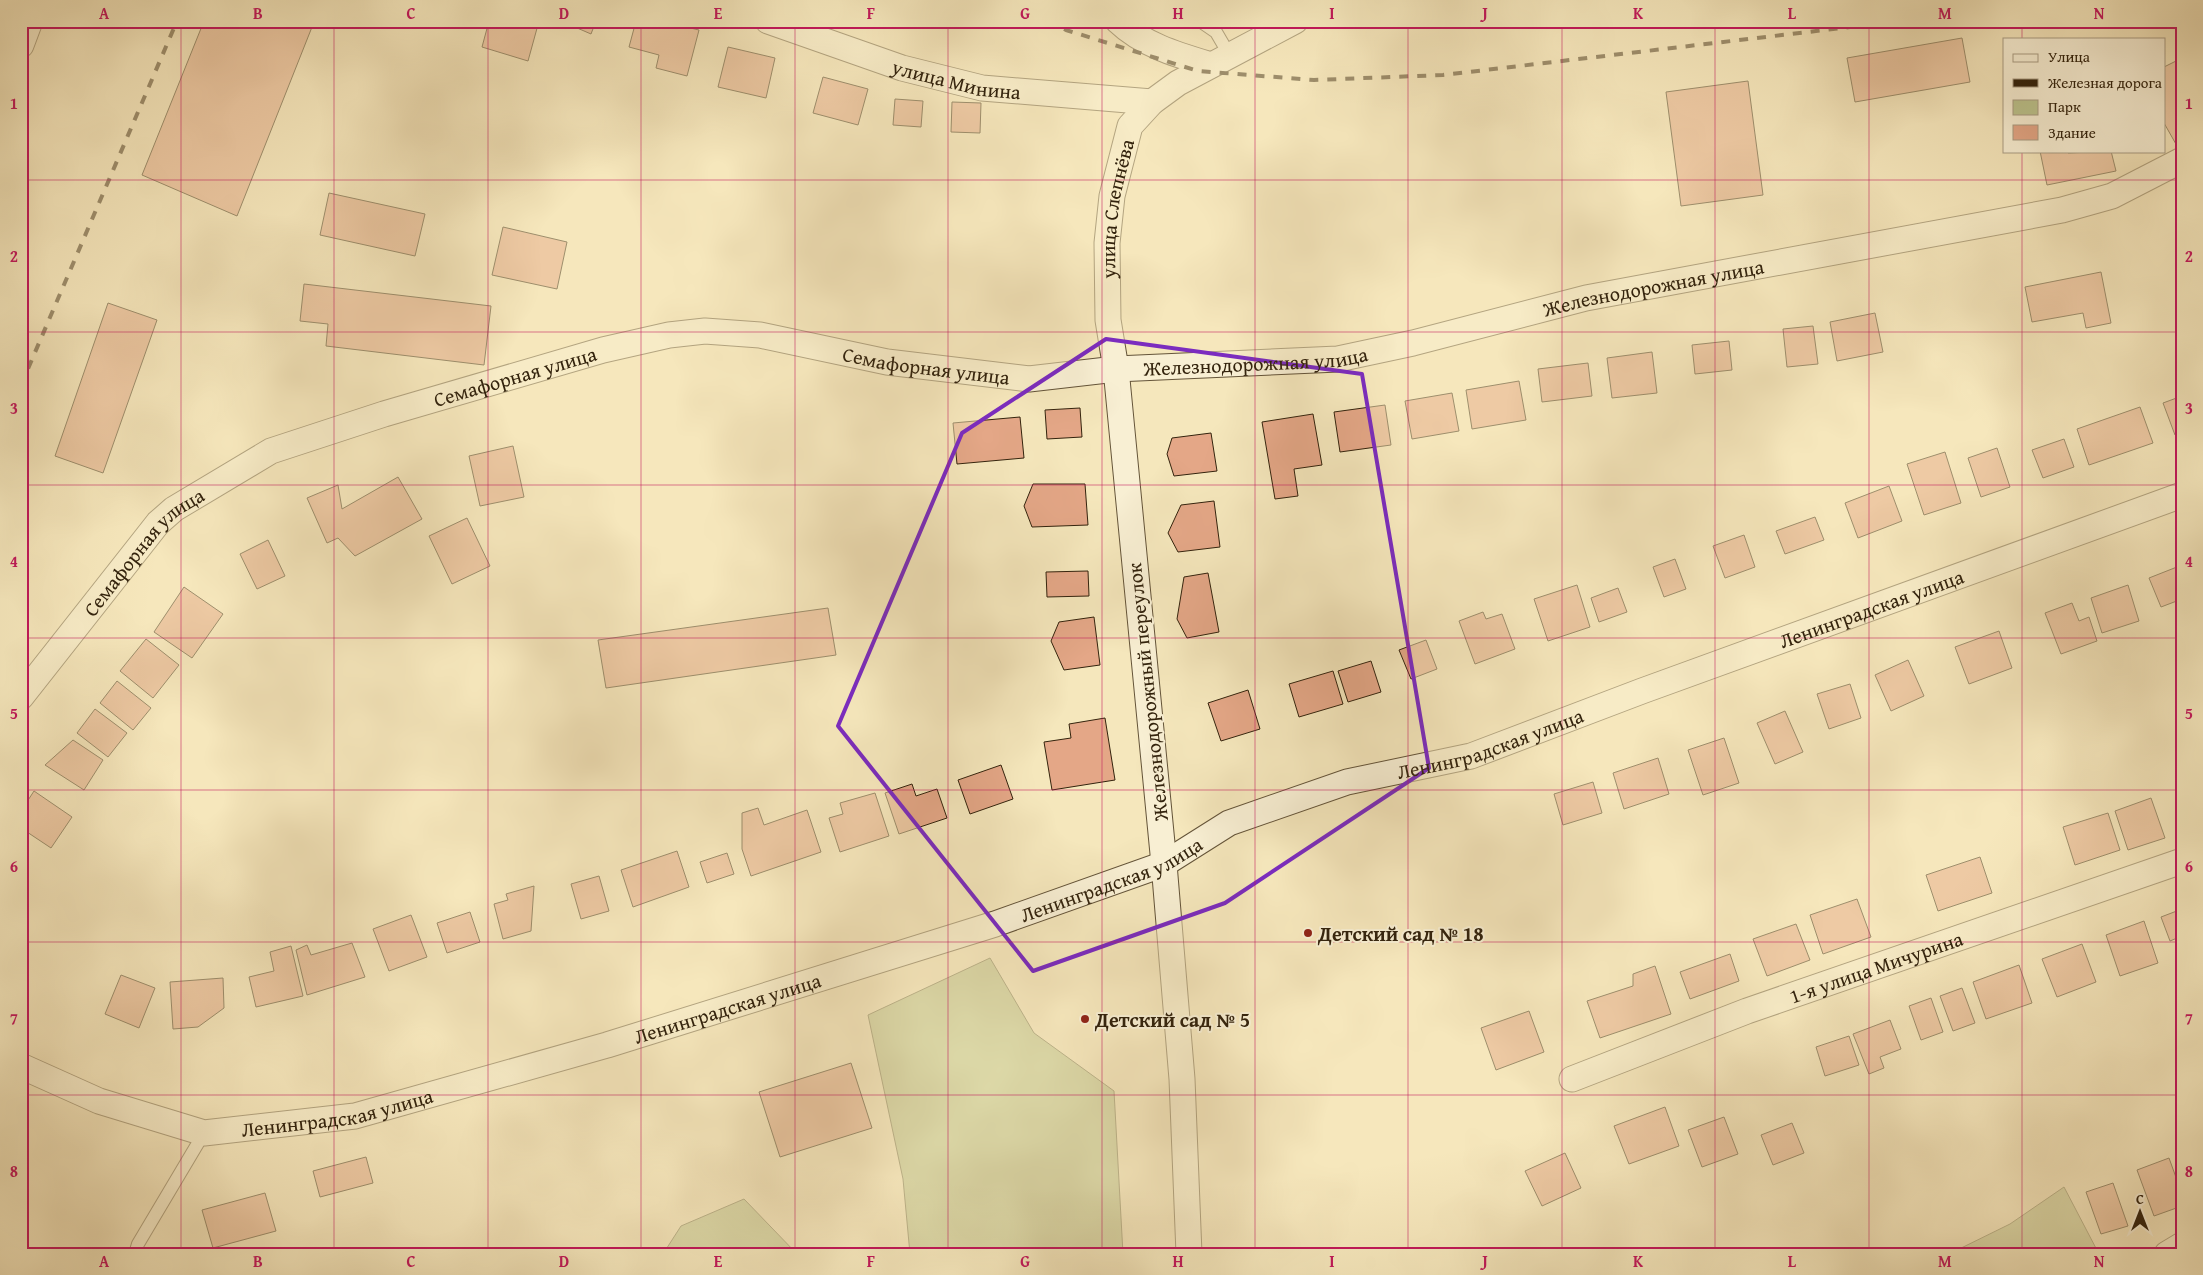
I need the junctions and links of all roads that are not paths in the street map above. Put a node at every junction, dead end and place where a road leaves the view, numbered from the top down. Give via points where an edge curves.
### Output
1 (30, 21) edge
2 (768, 21) edge
3 (1118, 21) edge
4 (1200, 21) edge
5 (1295, 21) edge
6 (21, 44) edge
7 (1221, 60) junction
8 (1152, 102) junction
9 (2182, 160) edge
10 (1116, 369) junction
11 (2182, 495) edge
12 (21, 697) edge
13 (2182, 861) edge
14 (1164, 864) junction
15 (21, 1066) edge
16 (1572, 1079) dead end
17 (204, 1133) junction
18 (2182, 1245) edge
19 (135, 1254) edge
20 (1189, 1254) edge
21 (2167, 1254) edge

1 - 6 street
2 - 8 street, улица Минина via 902,68 982,88
3 - 7 street via 1128,31 1166,51
4 - 7 lane via 1216,32
5 - 7 street, улица Слепнёва
7 - 8 street, улица Слепнёва via 1178,83
8 - 10 street, улица Слепнёва via 1130,126 1112,196 1107,243 1108,320
9 - 10 street, Железнодорожная улица via 2112,196 2062,210 1586,298 1338,359
10 - 12 street, Семафорная улица via 1029,379 887,362 760,336 705,331 669,335 603,350 384,414 271,451 174,509 158,523
10 - 14 street, Железнодорожный переулок
11 - 14 street, Ленинградская улица via 1660,684 1472,756 1347,782 1229,823
13 - 16 street, 1-я улица Мичурина via 1747,1011
14 - 17 street, Ленинградская улица via 985,927 607,1045 356,1116
14 - 20 street, Железнодорожный переулок via 1182,1079
15 - 17 street, Ленинградская улица via 99,1101
17 - 19 lane
18 - 21 street

